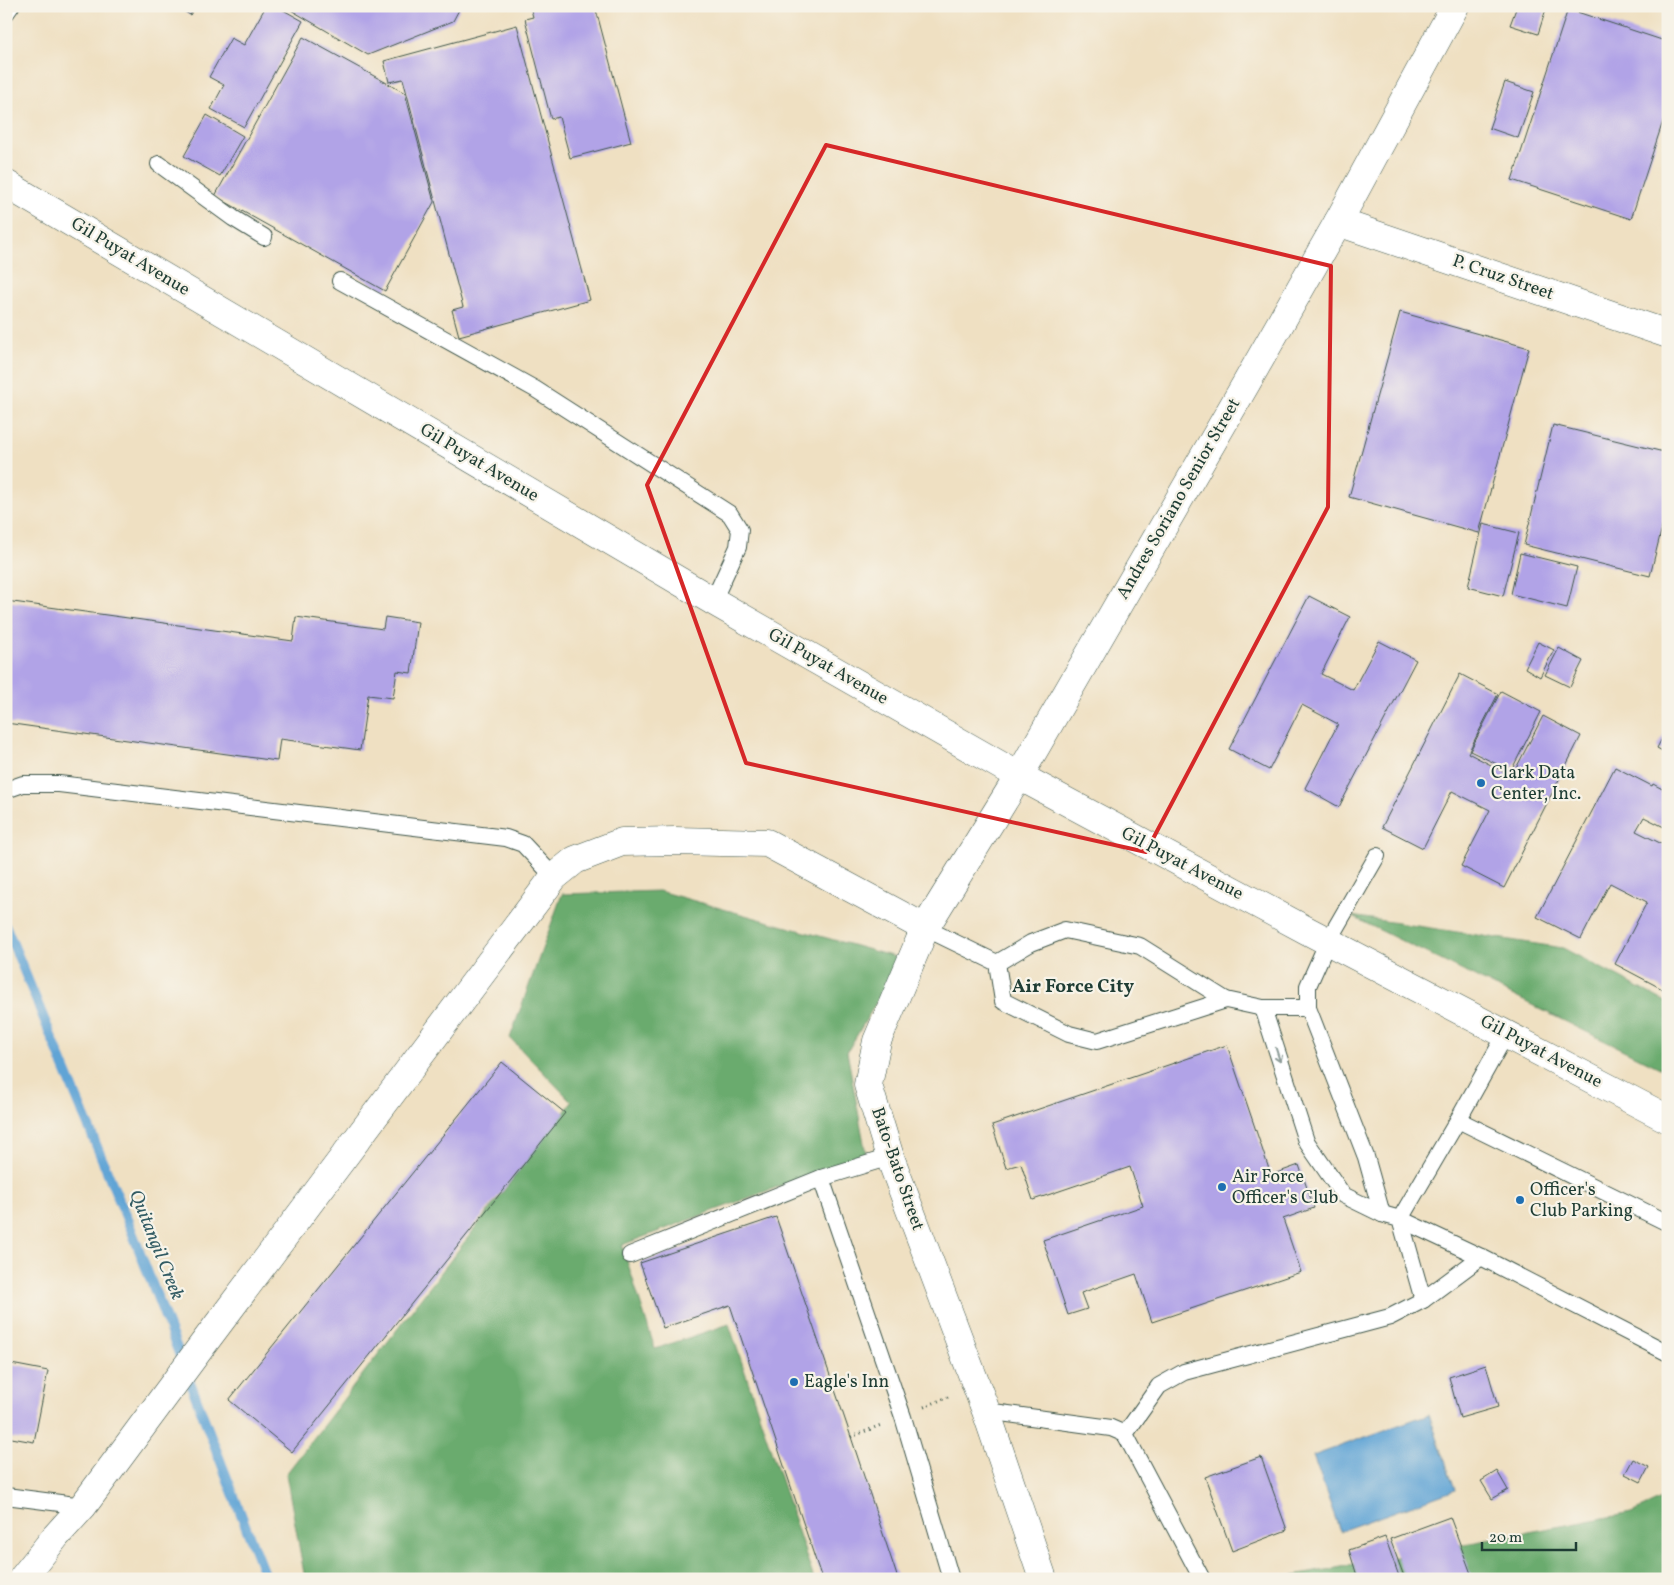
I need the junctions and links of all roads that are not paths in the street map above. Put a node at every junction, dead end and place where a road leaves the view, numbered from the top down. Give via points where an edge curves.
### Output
1 (11, 6) edge
2 (1455, 6) edge
3 (6, 13) edge
4 (159, 164) dead end
5 (6, 184) edge
6 (1338, 222) junction
7 (264, 237) dead end
8 (340, 281) dead end
9 (1668, 334) edge
10 (713, 601) junction
11 (1019, 776) junction
12 (6, 790) edge
13 (1377, 856) dead end
14 (554, 877) junction
15 (925, 928) junction
16 (1328, 941) junction
17 (997, 963) junction
18 (1226, 1000) junction
19 (1262, 1008) junction
20 (1308, 1008) junction
21 (1506, 1034) junction
22 (1668, 1119) edge
23 (1458, 1120) junction
24 (890, 1156) junction
25 (821, 1178) junction
26 (1382, 1214) junction
27 (1400, 1220) junction
28 (1668, 1223) edge
29 (630, 1255) dead end
30 (1481, 1257) junction
31 (1423, 1300) junction
32 (1668, 1353) edge
33 (986, 1411) junction
34 (1124, 1434) junction
35 (6, 1496) edge
36 (83, 1506) junction
37 (22, 1579) edge
38 (951, 1579) edge
39 (1043, 1579) edge
40 (1202, 1579) edge

1 - 3 lane
2 - 6 street, Andres Soriano Senior Street
4 - 7 lane
5 - 10 street, Gil Puyat Avenue
6 - 9 street, P. Cruz Street
6 - 11 street, Andres Soriano Senior Street
8 - 10 lane via 535,389 730,514 740,530 738,547
10 - 11 street, Gil Puyat Avenue
11 - 15 street, Bato-Bato Street
11 - 16 street, Gil Puyat Avenue
12 - 14 lane via 23,784 59,784 506,838 523,844
13 - 16 lane
14 - 15 street via 575,860 622,842 767,843
14 - 36 street
15 - 17 lane
15 - 24 street, Bato-Bato Street via 877,1042 868,1085
16 - 20 lane via 1308,986
16 - 21 street, Gil Puyat Avenue
17 - 18 lane via 1032,943 1065,930 1140,946
17 - 18 lane via 1003,1001 1069,1034 1097,1041
18 - 19 lane
19 - 20 lane
19 -> 26 lane via 1306,1141 1343,1195
20 - 26 lane via 1366,1157
21 - 22 street, Gil Puyat Avenue
21 - 23 lane
23 - 27 lane
23 - 28 lane
24 - 25 lane
24 - 33 street, Bato-Bato Street
25 - 29 lane
25 - 38 lane via 903,1417
26 - 27 lane
27 - 30 lane
27 - 31 lane
30 - 31 lane
30 - 32 lane
31 - 34 lane via 1390,1317 1184,1372 1159,1386
33 - 34 lane via 1111,1428
33 - 39 street, Bato-Bato Street
34 - 40 lane
35 - 36 lane
36 - 37 street

